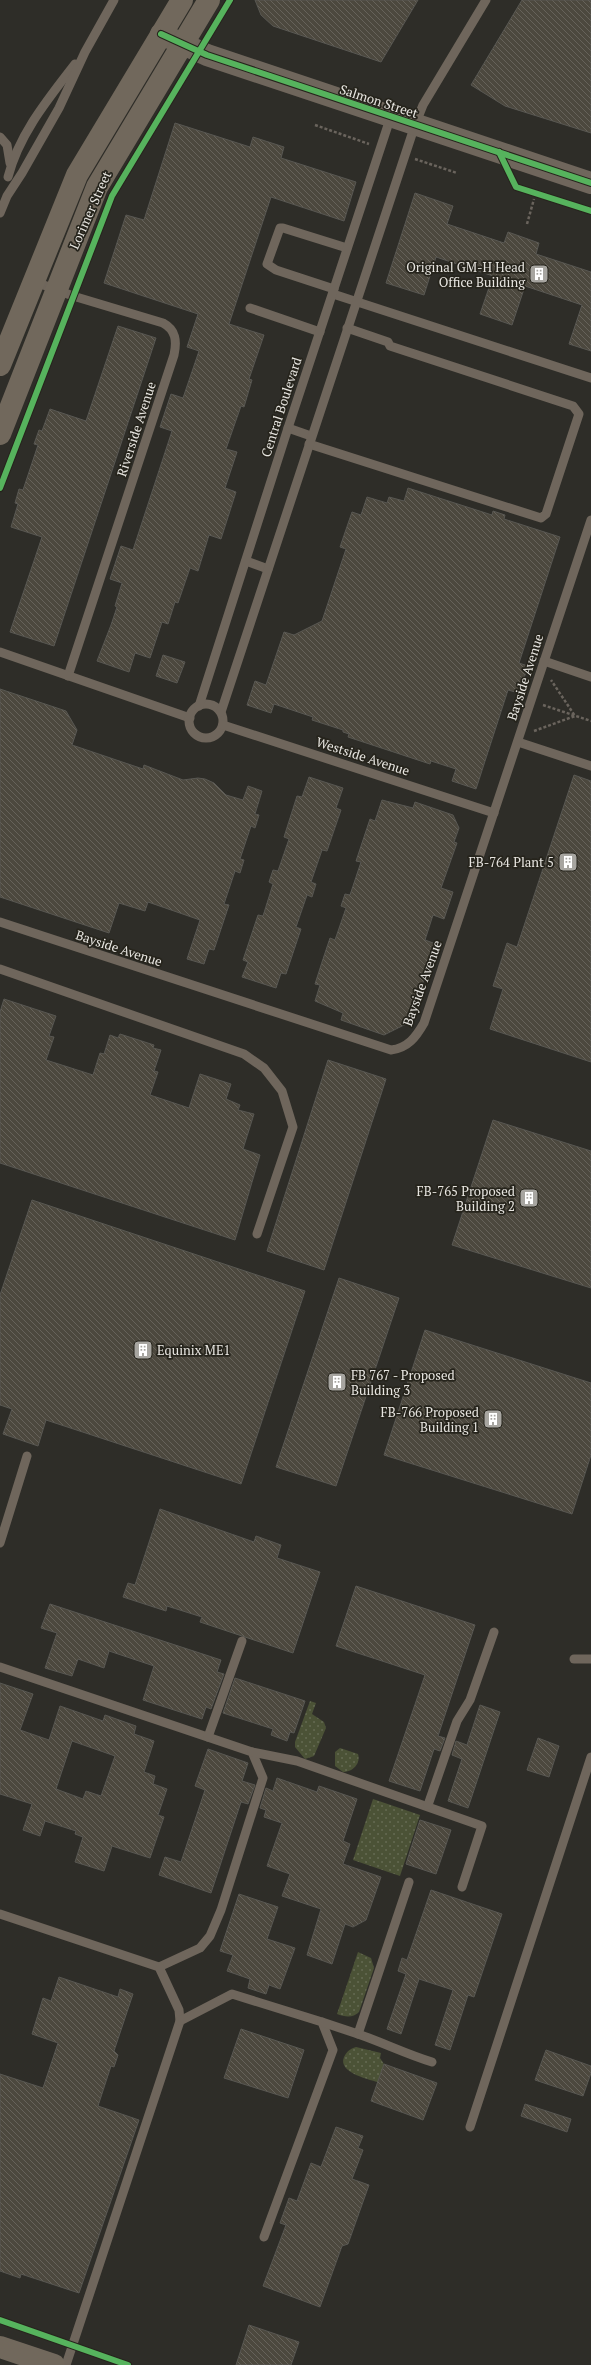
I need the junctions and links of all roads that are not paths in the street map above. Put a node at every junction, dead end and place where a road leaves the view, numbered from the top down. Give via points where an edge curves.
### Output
1 (114, 0) edge
2 (182, 0) edge
3 (209, 0) edge
4 (486, 0) edge
5 (161, 34) junction
6 (182, 46) junction
7 (85, 52) junction
8 (391, 116) junction
9 (415, 125) junction
10 (0, 136) edge
11 (8, 177) junction
12 (591, 183) edge
13 (7, 196) junction
14 (0, 213) edge
15 (347, 248) junction
16 (33, 281) junction
17 (57, 290) junction
18 (333, 291) junction
19 (356, 302) junction
20 (250, 308) dead end
21 (347, 328) junction
22 (320, 332) junction
23 (0, 365) edge
24 (591, 378) edge
25 (288, 428) junction
26 (0, 434) edge
27 (310, 440) junction
28 (591, 520) edge
29 (246, 561) junction
30 (268, 569) junction
31 (0, 652) edge
32 (543, 664) junction
33 (68, 676) junction
34 (591, 677) edge
35 (200, 706) junction
36 (221, 712) junction
37 (190, 718) junction
38 (223, 725) junction
39 (518, 740) junction
40 (591, 766) edge
41 (494, 813) junction
42 (0, 922) edge
43 (0, 969) edge
44 (257, 1234) dead end
45 (28, 1456) dead end
46 (0, 1543) edge
47 (494, 1632) dead end
48 (242, 1641) dead end
49 (574, 1659) dead end
50 (591, 1659) edge
51 (0, 1667) edge
52 (208, 1737) junction
53 (252, 1752) junction
54 (591, 1757) edge
55 (428, 1805) junction
56 (409, 1882) dead end
57 (462, 1887) dead end
58 (0, 1914) edge
59 (159, 1967) junction
60 (180, 2022) junction
61 (322, 2022) junction
62 (358, 2034) junction
63 (432, 2062) dead end
64 (470, 2127) dead end
65 (264, 2237) dead end
66 (0, 2347) edge
67 (54, 2365) edge
68 (66, 2365) edge

1 - 7 lane
2 - 5 main road, Lorimer Street
3 - 6 main road, Lorimer Street
4 - 9 lane via 422,106
5 - 6 street, Salmon Street
5 - 16 main road, Lorimer Street via 77,175
6 - 8 street, Salmon Street
6 - 17 main road, Lorimer Street via 97,187
7 - 11 lane via 40,110 16,152
7 - 13 lane via 59,108
8 - 9 street, Salmon Street
8 - 15 lane, Central Boulevard
9 - 12 street, Salmon Street
9 - 19 lane
10 - 11 lane via 9,152
11 - 13 lane
13 - 14 lane
15 - 18 lane, Central Boulevard
15 - 18 lane via 280,228 268,264 276,270
16 - 17 lane, Riverside Avenue
16 - 23 main road, Lorimer Street
17 - 26 main road, Lorimer Street
17 - 33 lane, Riverside Avenue via 163,323 172,331 176,347
18 - 19 lane
18 - 22 lane, Central Boulevard
19 - 21 lane
19 - 24 lane
20 - 22 lane
21 - 27 lane
21 - 27 lane via 388,342 390,346 573,406 579,414 546,514 541,518 353,459
22 - 25 lane, Central Boulevard
25 - 27 lane
25 - 29 lane, Central Boulevard
27 - 30 lane
28 - 32 lane, Bayside Avenue
29 - 30 lane
29 - 35 lane, Central Boulevard
30 - 36 lane
31 - 33 lane
32 - 34 lane
32 - 39 lane, Bayside Avenue
33 - 37 lane
35 - 36 lane via 214,706
35 - 37 lane
36 - 38 lane
37 - 38 lane via 195,734 206,738 217,734
38 - 41 lane, Westside Avenue
39 - 40 lane
39 - 41 lane, Bayside Avenue
41 - 42 lane, Bayside Avenue via 424,1023 417,1035 401,1049 384,1048
43 - 44 lane via 244,1054 264,1068 282,1091 293,1127
45 - 46 lane
47 - 55 lane via 470,1700 457,1721
48 - 52 lane
49 - 50 lane
51 - 52 lane
52 - 53 lane
53 - 55 lane via 297,1762
53 - 59 lane via 263,1778 221,1910 210,1936 200,1948
54 - 64 lane
55 - 57 lane via 482,1826
56 - 62 lane
58 - 59 lane
59 - 60 lane via 179,2010
60 - 61 lane via 232,1994
60 - 68 lane
61 - 62 lane
61 - 65 lane via 333,2050
62 - 63 lane
66 - 67 main road

